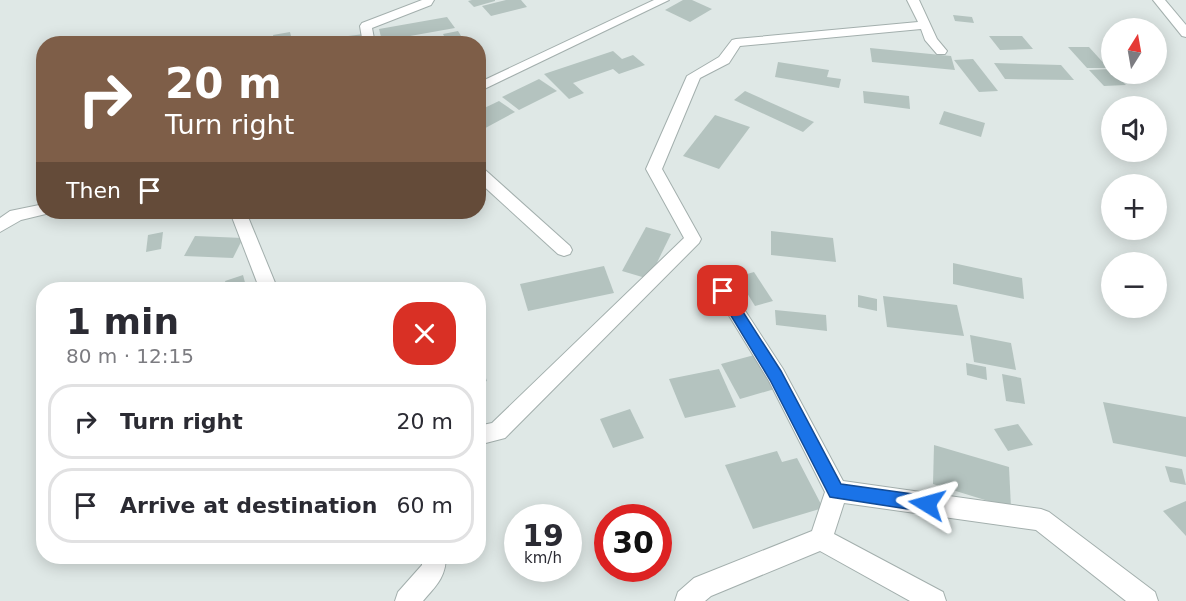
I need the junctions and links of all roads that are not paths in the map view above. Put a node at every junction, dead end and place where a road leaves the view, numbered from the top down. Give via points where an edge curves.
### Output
1 (428, 0) edge
2 (663, 0) edge
3 (913, 0) edge
4 (1159, 0) edge
5 (926, 25) junction
6 (1186, 33) edge
7 (368, 36) edge
8 (941, 51) dead end
9 (486, 84) edge
10 (486, 179) edge
11 (36, 211) edge
12 (241, 219) edge
13 (0, 225) edge
14 (564, 250) dead end
15 (266, 282) edge
16 (723, 291) dead end
17 (486, 434) edge
18 (836, 491) junction
19 (821, 539) junction
20 (434, 564) edge
21 (407, 601) edge
22 (687, 601) edge
23 (934, 601) edge
24 (1146, 601) edge

1 - 7 street via 366,26
2 - 9 street
3 - 5 street
4 - 6 street
5 - 8 street via 931,40
5 - 17 street via 736,43 724,60 694,76 654,169 693,239 498,431
10 - 14 street
11 - 13 street via 16,215
12 - 15 street
16 - 18 street via 776,375
18 - 19 street
18 - 24 street via 1041,520
19 - 22 street via 703,586
19 - 23 street
20 - 21 street via 434,570

